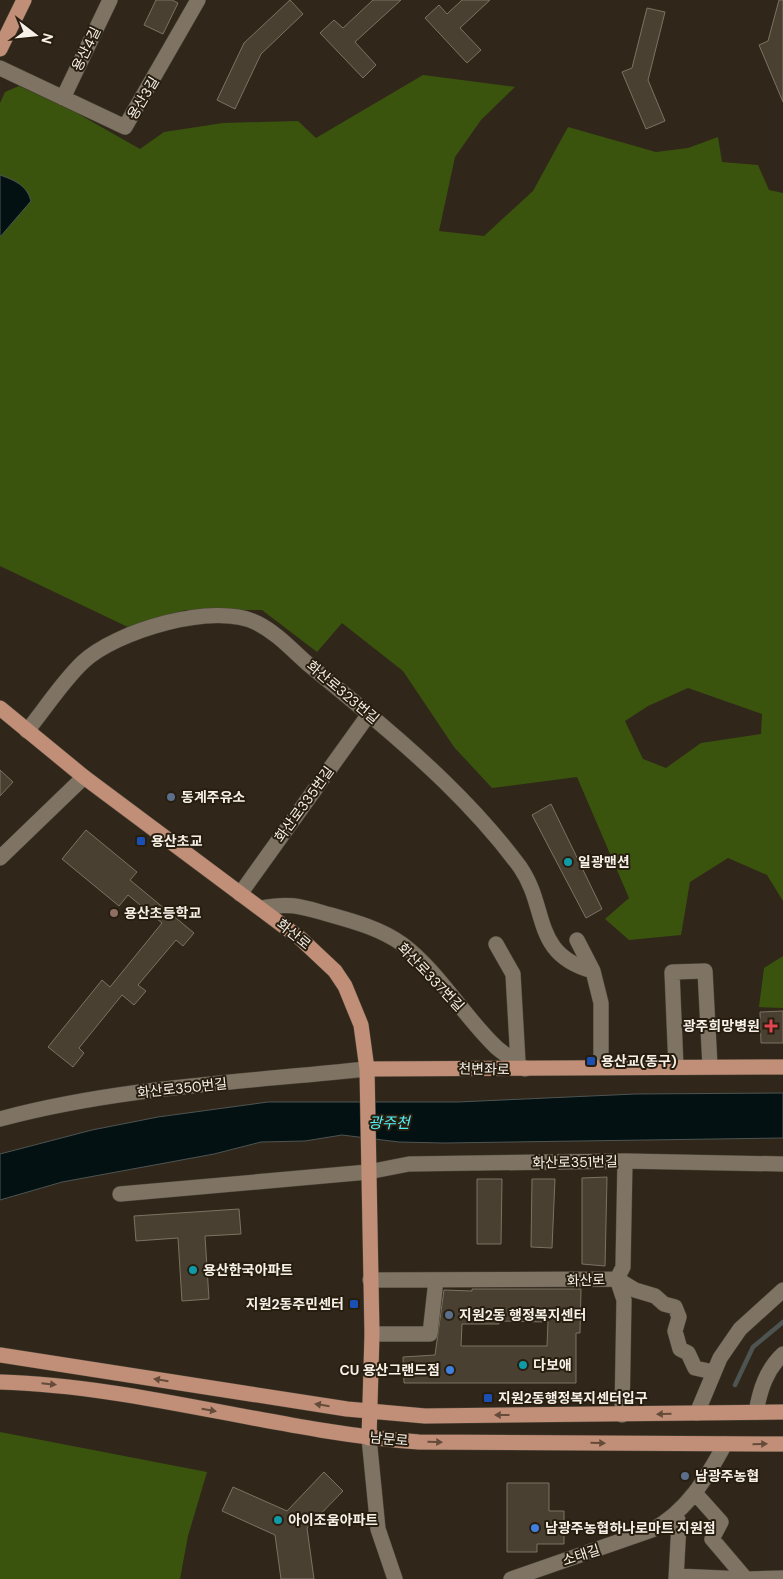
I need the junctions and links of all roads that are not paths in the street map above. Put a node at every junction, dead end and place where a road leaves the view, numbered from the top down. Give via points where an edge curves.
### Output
1 (24, 0) edge
2 (110, 0) edge
3 (198, 0) edge
4 (0, 49) edge
5 (0, 68) edge
6 (62, 98) junction
7 (0, 708) edge
8 (368, 714) junction
9 (27, 731) junction
10 (84, 777) junction
11 (0, 858) edge
12 (240, 894) junction
13 (260, 908) junction
14 (577, 940) dead end
15 (496, 944) dead end
16 (593, 971) junction
17 (522, 1066) junction
18 (710, 1066) junction
19 (783, 1066) edge
20 (676, 1067) junction
21 (601, 1068) junction
22 (367, 1069) junction
23 (0, 1119) edge
24 (625, 1161) junction
25 (783, 1164) edge
26 (368, 1172) junction
27 (120, 1194) dead end
28 (616, 1278) junction
29 (370, 1280) junction
30 (436, 1280) junction
31 (783, 1290) edge
32 (372, 1334) junction
33 (783, 1354) edge
34 (0, 1355) edge
35 (713, 1372) junction
36 (0, 1382) edge
37 (370, 1411) junction
38 (756, 1412) junction
39 (783, 1412) edge
40 (697, 1413) junction
41 (622, 1415) junction
42 (369, 1438) junction
43 (725, 1444) junction
44 (783, 1444) edge
45 (696, 1493) junction
46 (676, 1515) junction
47 (676, 1578) edge
48 (783, 1578) edge
49 (395, 1579) edge
50 (511, 1579) edge
51 (746, 1579) edge

1 - 4 main road
2 - 6 street, 용산4길
3 - 6 street, 용산3길 via 125,127
5 - 6 street, 용산3길
7 - 9 main road, 화산로
8 - 9 street, 화산로323번길 via 266,628 243,617 213,616 164,624 115,640 82,663
8 - 12 street, 화산로335번길
8 - 16 street, 화산로323번길 via 459,796 504,846 535,893 546,936 568,961
9 - 10 main road, 화산로
10 - 11 street
10 - 12 main road, 화산로
12 - 13 main road, 화산로
13 - 17 street, 화산로337번길 via 284,903 301,906 389,936 436,977 496,1047
13 - 22 main road, 화산로 via 323,958 345,986 361,1025
14 - 16 street
15 - 17 street, 천변좌로 via 513,974
16 - 21 street via 601,1002
17 - 21 main road, 천변좌로
17 - 22 main road, 천변좌로
18 - 19 main road, 천변좌로
18 - 20 main road, 천변좌로
18 - 20 street via 705,971 672,972
20 - 21 main road, 천변좌로
22 - 23 street, 화산로350번길 via 141,1092
22 - 26 main road, 화산로
24 - 25 street, 화산로351번길
24 - 26 street, 화산로351번길 via 409,1164
24 - 28 street, 화산로 via 623,1267
26 - 27 street, 화산로351번길
26 - 29 main road, 화산로
28 - 30 street, 화산로
28 - 35 street via 634,1290 655,1296 664,1304 675,1307 679,1317 675,1331 680,1349 688,1353 694,1368
28 - 41 street via 624,1300
29 - 30 street, 화산로
29 - 32 main road, 화산로
30 - 32 street via 430,1334
31 - 35 street via 740,1329
32 - 37 main road, 화산로
33 - 38 street via 761,1387
37 -> 34 main road, 남문로
35 - 40 street
36 -> 42 main road, 남문로 via 54,1385 132,1396
41 -> 37 main road, 남문로 via 424,1416
37 - 42 main road, 화산로
38 - 39 main road, 남문로
38 - 40 main road, 남문로
40 -> 41 main road, 남문로
42 -> 43 main road, 남문로 via 419,1442
42 - 49 street via 378,1528
43 -> 44 main road, 남문로
43 - 45 street, 소태길
45 - 46 street, 소태길
45 - 51 street via 721,1522 712,1540
46 - 47 street via 679,1523
46 - 50 street, 소태길 via 652,1530
47 - 51 street
48 - 51 street

